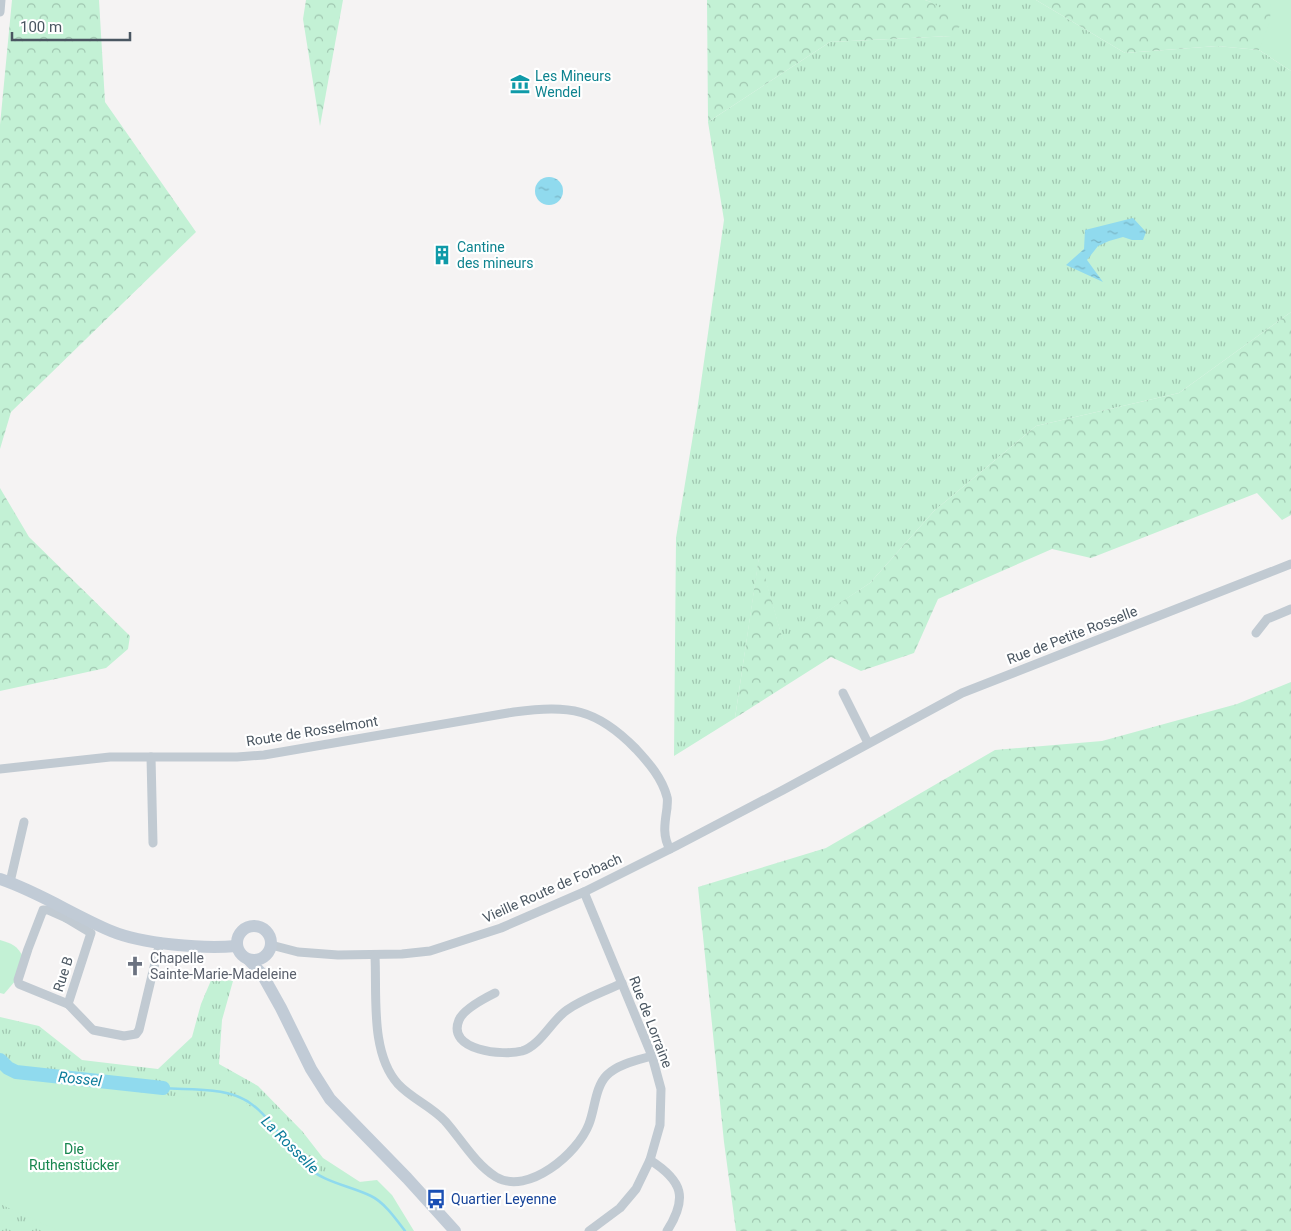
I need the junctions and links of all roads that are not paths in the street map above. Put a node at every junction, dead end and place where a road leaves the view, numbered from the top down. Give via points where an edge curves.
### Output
1 (1, 0) edge
2 (0, 7) edge
3 (0, 12) edge
4 (1291, 564) edge
5 (1291, 609) edge
6 (1256, 633) dead end
7 (843, 693) dead end
8 (868, 743) junction
9 (151, 757) junction
10 (0, 769) edge
11 (24, 822) dead end
12 (717, 825) joint
13 (153, 843) dead end
14 (670, 849) junction
15 (5, 880) edge
16 (584, 892) junction
17 (68, 914) junction
18 (160, 942) junction
19 (271, 945) junction
20 (236, 946) junction
21 (375, 956) junction
22 (264, 957) junction
23 (249, 960) junction
24 (262, 974) junction
25 (622, 983) junction
26 (495, 993) dead end
27 (68, 1004) junction
28 (652, 1056) junction
29 (650, 1160) junction
30 (455, 1231) edge
31 (588, 1231) edge
32 (667, 1231) edge

1 - 2 street
2 - 3 street
4 - 8 street, Rue de Petite Rosselle via 987,683
5 - 6 street via 1267,619
7 - 8 street
8 - 12 street, Rue de Petite Rosselle
9 - 10 street, Route de Rosselmont via 110,757
9 - 13 street
9 - 14 street, Route de Rosselmont via 264,755 514,712 567,709 609,724 652,766 668,798 664,832
11 - 15 street
12 - 14 street, Vieille Route de Forbach
14 - 16 street, Vieille Route de Forbach
15 - 17 main road
16 - 21 street, Vieille Route de Forbach via 501,928 430,951
16 - 25 street, Rue de Lorraine
17 - 18 main road via 131,938
17 - 27 street, Rue B via 91,933
17 - 27 street via 43,910 18,980 19,984
18 - 20 main road via 214,948
18 - 27 street, Rue B via 136,1034 124,1036 93,1030
19 - 20 main road via 268,932 250,926 239,933
19 - 21 street, Vieille Route de Forbach via 298,952
19 - 22 main road
20 - 23 main road
21 - 28 street via 376,1016 382,1057 389,1072 398,1084 432,1108 486,1170 498,1178 519,1181 560,1162 582,1139 606,1077 615,1069
22 - 23 main road
22 - 24 main road
23 - 24 main road
24 - 30 main road via 330,1099
25 - 26 street via 578,1003 555,1020 531,1047 509,1053 472,1047 460,1039 457,1030 459,1019 465,1012
25 - 28 street, Rue de Lorraine
28 - 29 street, Rue de Lorraine via 661,1098 660,1125
29 - 31 street, Rue de Lorraine via 636,1189 620,1208
29 - 32 street via 675,1181 681,1198 676,1217

